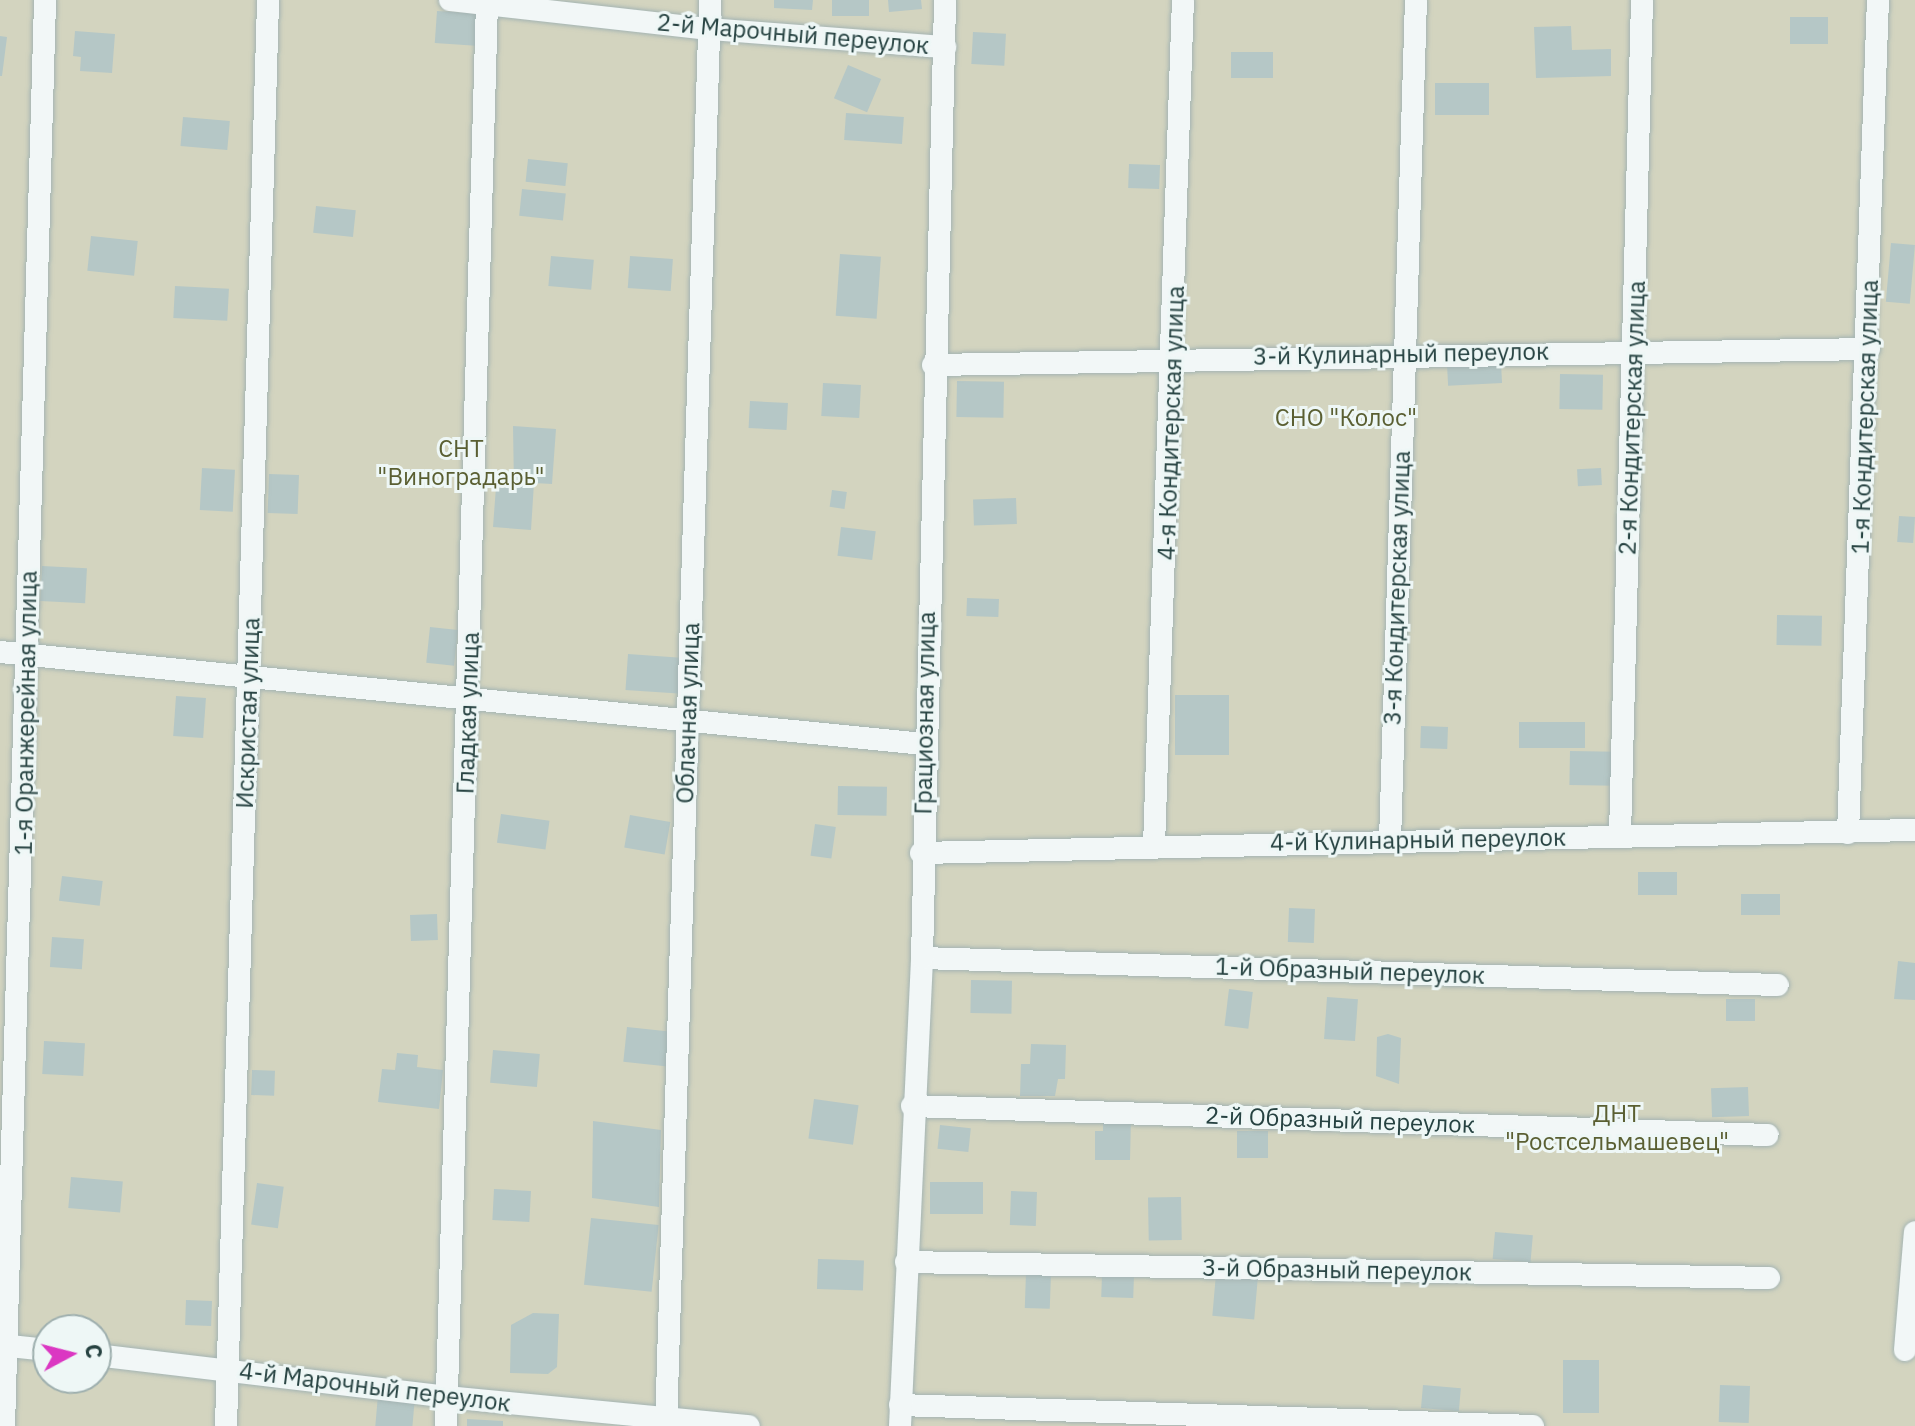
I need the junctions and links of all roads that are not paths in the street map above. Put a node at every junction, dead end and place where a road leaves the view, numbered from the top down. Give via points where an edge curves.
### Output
1 (45, 0) edge
2 (268, 0) edge
3 (450, 0) edge
4 (710, 0) edge
5 (945, 0) edge
6 (1183, 0) edge
7 (1416, 0) edge
8 (1642, 0) edge
9 (1878, 0) edge
10 (487, 2) edge
11 (709, 29) junction
12 (945, 47) junction
13 (1634, 349) junction
14 (1869, 349) junction
15 (1404, 353) junction
16 (1174, 359) junction
17 (933, 365) junction
18 (0, 652) edge
19 (28, 656) junction
20 (249, 676) junction
21 (468, 696) junction
22 (688, 720) junction
23 (923, 744) junction
24 (1915, 830) edge
25 (1848, 833) junction
26 (1620, 835) junction
27 (1390, 841) junction
28 (1154, 846) junction
29 (921, 853) junction
30 (922, 958) junction
31 (1778, 985) dead end
32 (912, 1106) junction
33 (1768, 1135) dead end
34 (1915, 1232) edge
35 (906, 1262) junction
36 (1769, 1278) dead end
37 (5, 1346) edge
38 (32, 1349) edge
39 (1905, 1350) dead end
40 (112, 1357) edge
41 (230, 1370) junction
42 (447, 1397) junction
43 (900, 1416) edge
44 (666, 1423) edge
45 (4, 1426) edge
46 (226, 1426) edge
47 (446, 1426) edge
48 (749, 1426) edge
49 (1533, 1426) edge

1 - 19 street, 1-я Оранжерейная улица
2 - 20 street, Искристая улица
3 - 10 street, 2-й Марочный переулок
4 - 11 street, Облачная улица
5 - 12 street, Грациозная улица
6 - 16 street, 4-я Кондитерская улица
7 - 15 street, 3-я Кондитерская улица
8 - 13 street, 2-я Кондитерская улица
9 - 14 street, 1-я Кондитерская улица
10 - 11 street, 2-й Марочный переулок
10 - 21 street, Гладкая улица
11 - 12 street, 2-й Марочный переулок
11 - 22 street, Облачная улица
12 - 17 street, Грациозная улица
13 - 14 street, 3-й Кулинарный переулок
13 - 15 street, 3-й Кулинарный переулок
13 - 26 street, 2-я Кондитерская улица
14 - 25 street, 1-я Кондитерская улица
15 - 16 street, 3-й Кулинарный переулок
15 - 27 street, 3-я Кондитерская улица
16 - 17 street, 3-й Кулинарный переулок
16 - 28 street, 4-я Кондитерская улица
17 - 23 street, Грациозная улица
18 - 19 street
19 - 20 street
19 - 37 street, 1-я Оранжерейная улица
20 - 21 street
20 - 41 street, Искристая улица
21 - 22 street
21 - 42 street, Гладкая улица
22 - 23 street
22 - 44 street, Облачная улица
23 - 29 street, Грациозная улица
24 - 25 street, 4-й Кулинарный переулок
25 - 26 street, 4-й Кулинарный переулок
26 - 27 street, 4-й Кулинарный переулок
27 - 28 street, 4-й Кулинарный переулок
28 - 29 street, 4-й Кулинарный переулок
29 - 30 street, Грациозная улица
30 - 31 street, 1-й Образный переулок
30 - 32 street, Грациозная улица
32 - 33 street, 2-й Образный переулок
32 - 35 street, Грациозная улица
34 - 39 street
35 - 36 street, 3-й Образный переулок
35 - 43 street, Грациозная улица
37 - 38 street
37 - 45 street, 1-я Оранжерейная улица
40 - 41 street, 4-й Марочный переулок
41 - 42 street, 4-й Марочный переулок
41 - 46 street, Искристая улица
42 - 44 street, 4-й Марочный переулок
42 - 47 street, Гладкая улица
43 - 49 street
44 - 48 street, 4-й Марочный переулок

